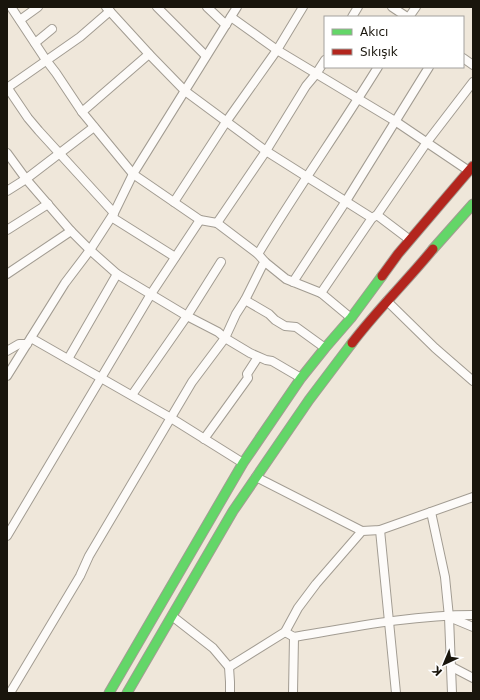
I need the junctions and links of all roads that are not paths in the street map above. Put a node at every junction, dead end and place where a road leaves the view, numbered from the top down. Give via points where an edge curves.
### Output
1 (11, 7) edge
2 (38, 7) edge
3 (157, 7) edge
4 (207, 7) edge
5 (237, 7) edge
6 (303, 7) edge
7 (358, 7) edge
8 (392, 7) edge
9 (416, 7) edge
10 (108, 9) edge
11 (353, 16) edge
12 (406, 16) edge
13 (409, 16) edge
14 (231, 17) junction
15 (20, 20) junction
16 (226, 25) junction
17 (52, 29) dead end
18 (34, 42) junction
19 (277, 50) junction
20 (149, 54) junction
21 (206, 56) junction
22 (464, 59) edge
23 (46, 60) junction
24 (324, 62) edge
25 (473, 65) edge
26 (377, 68) edge
27 (428, 68) edge
28 (316, 74) junction
29 (473, 82) edge
30 (7, 88) edge
31 (185, 91) junction
32 (358, 99) junction
33 (82, 112) junction
34 (395, 121) junction
35 (226, 122) junction
36 (94, 127) junction
37 (427, 142) junction
38 (266, 151) junction
39 (7, 153) edge
40 (59, 153) junction
41 (471, 169) edge
42 (133, 174) junction
43 (26, 178) junction
44 (307, 178) junction
45 (7, 191) edge
46 (346, 201) junction
47 (174, 202) junction
48 (48, 204) junction
49 (473, 204) edge
50 (114, 214) junction
51 (375, 217) junction
52 (200, 220) junction
53 (217, 224) junction
54 (7, 230) edge
55 (71, 231) junction
56 (410, 240) junction
57 (90, 250) junction
58 (258, 254) junction
59 (175, 257) junction
60 (221, 262) dead end
61 (265, 262) junction
62 (7, 274) edge
63 (117, 274) junction
64 (293, 282) junction
65 (321, 293) junction
66 (151, 294) junction
67 (245, 300) junction
68 (388, 301) junction
69 (186, 316) junction
70 (351, 318) junction
71 (225, 338) junction
72 (29, 341) junction
73 (325, 348) junction
74 (7, 351) edge
75 (258, 357) junction
76 (68, 358) junction
77 (7, 376) edge
78 (101, 377) junction
79 (301, 378) junction
80 (473, 381) edge
81 (132, 395) junction
82 (170, 418) junction
83 (204, 439) junction
84 (243, 463) junction
85 (256, 477) junction
86 (473, 497) edge
87 (431, 512) junction
88 (380, 530) junction
89 (362, 531) junction
90 (7, 536) edge
91 (473, 615) edge
92 (172, 616) junction
93 (449, 616) junction
94 (389, 621) junction
95 (473, 628) edge
96 (285, 632) junction
97 (294, 637) junction
98 (228, 667) junction
99 (452, 668) junction
100 (473, 678) edge
101 (10, 693) edge
102 (109, 693) edge
103 (127, 693) edge
104 (230, 693) edge
105 (293, 693) edge
106 (396, 693) edge
107 (452, 693) edge

1 - 15 street
2 - 15 street
3 - 21 street
4 - 16 street
5 - 14 street
6 - 19 street
7 - 11 street
8 - 12 street
9 - 13 street
10 - 20 street
10 - 23 street via 80,37
14 - 16 street
14 - 19 street
15 - 18 street
16 - 21 street
17 - 18 street
18 - 23 street
19 - 28 street
19 - 35 street
20 - 31 street
20 - 33 street
21 - 31 street
22 - 25 street
23 - 30 street
23 - 33 street
24 - 28 street
26 - 32 street
27 - 34 street
28 - 32 street
28 - 38 street
29 - 37 street
30 - 40 street via 28,118
31 - 35 street
31 - 42 street
32 - 34 street
32 - 44 street
33 - 36 street
34 - 37 street
34 - 46 street
35 - 38 street
35 - 47 street
36 - 40 street
36 - 42 street
37 - 41 street
37 - 51 street
38 - 44 street
38 - 53 street
39 - 43 street
40 - 43 street
40 - 50 street
41 - 56 main road
42 - 47 street
42 - 50 street
43 - 45 street
43 - 48 street
44 - 46 street
44 - 58 street
46 - 51 street
46 - 64 street
47 - 52 street
48 - 54 street
48 - 55 street
49 - 68 main road
50 - 57 street
50 - 59 street via 113,218
51 - 56 street
51 - 65 street
52 - 53 street
52 - 59 street
53 - 58 street
55 - 57 street
55 - 62 street
56 - 70 main road
57 - 63 street
57 - 72 street via 65,283
58 - 61 street
59 - 66 street
60 - 69 street
61 - 64 street
61 - 67 street
63 - 66 street
63 - 76 street
64 - 65 street
65 - 70 street
66 - 69 street
66 - 78 street
67 - 71 street
67 - 73 street via 285,326 296,327
68 - 80 street
68 - 85 main road via 357,336 309,400
69 - 71 street
69 - 81 street
70 - 73 main road
71 - 75 street
71 - 82 street via 192,382
72 - 74 street
72 - 76 street
72 - 77 street
73 - 79 main road
75 - 79 street via 272,361
75 - 83 street via 247,374 248,378
76 - 78 street
78 - 81 street
78 - 90 street
79 - 84 main road
81 - 82 street
82 - 83 street
82 - 101 street
83 - 84 street
84 - 102 main road
85 - 89 street
85 - 92 main road via 233,511
86 - 87 street
87 - 88 street
87 - 93 street via 445,577
88 - 89 street
88 - 94 street
89 - 96 street via 316,584 298,608
91 - 93 street
92 - 98 street via 214,648
92 - 103 main road
93 - 94 street
93 - 95 street
93 - 99 street
94 - 97 street
94 - 106 street
96 - 97 street
96 - 98 street
97 - 105 street
98 - 104 street
99 - 100 street
99 - 107 street

